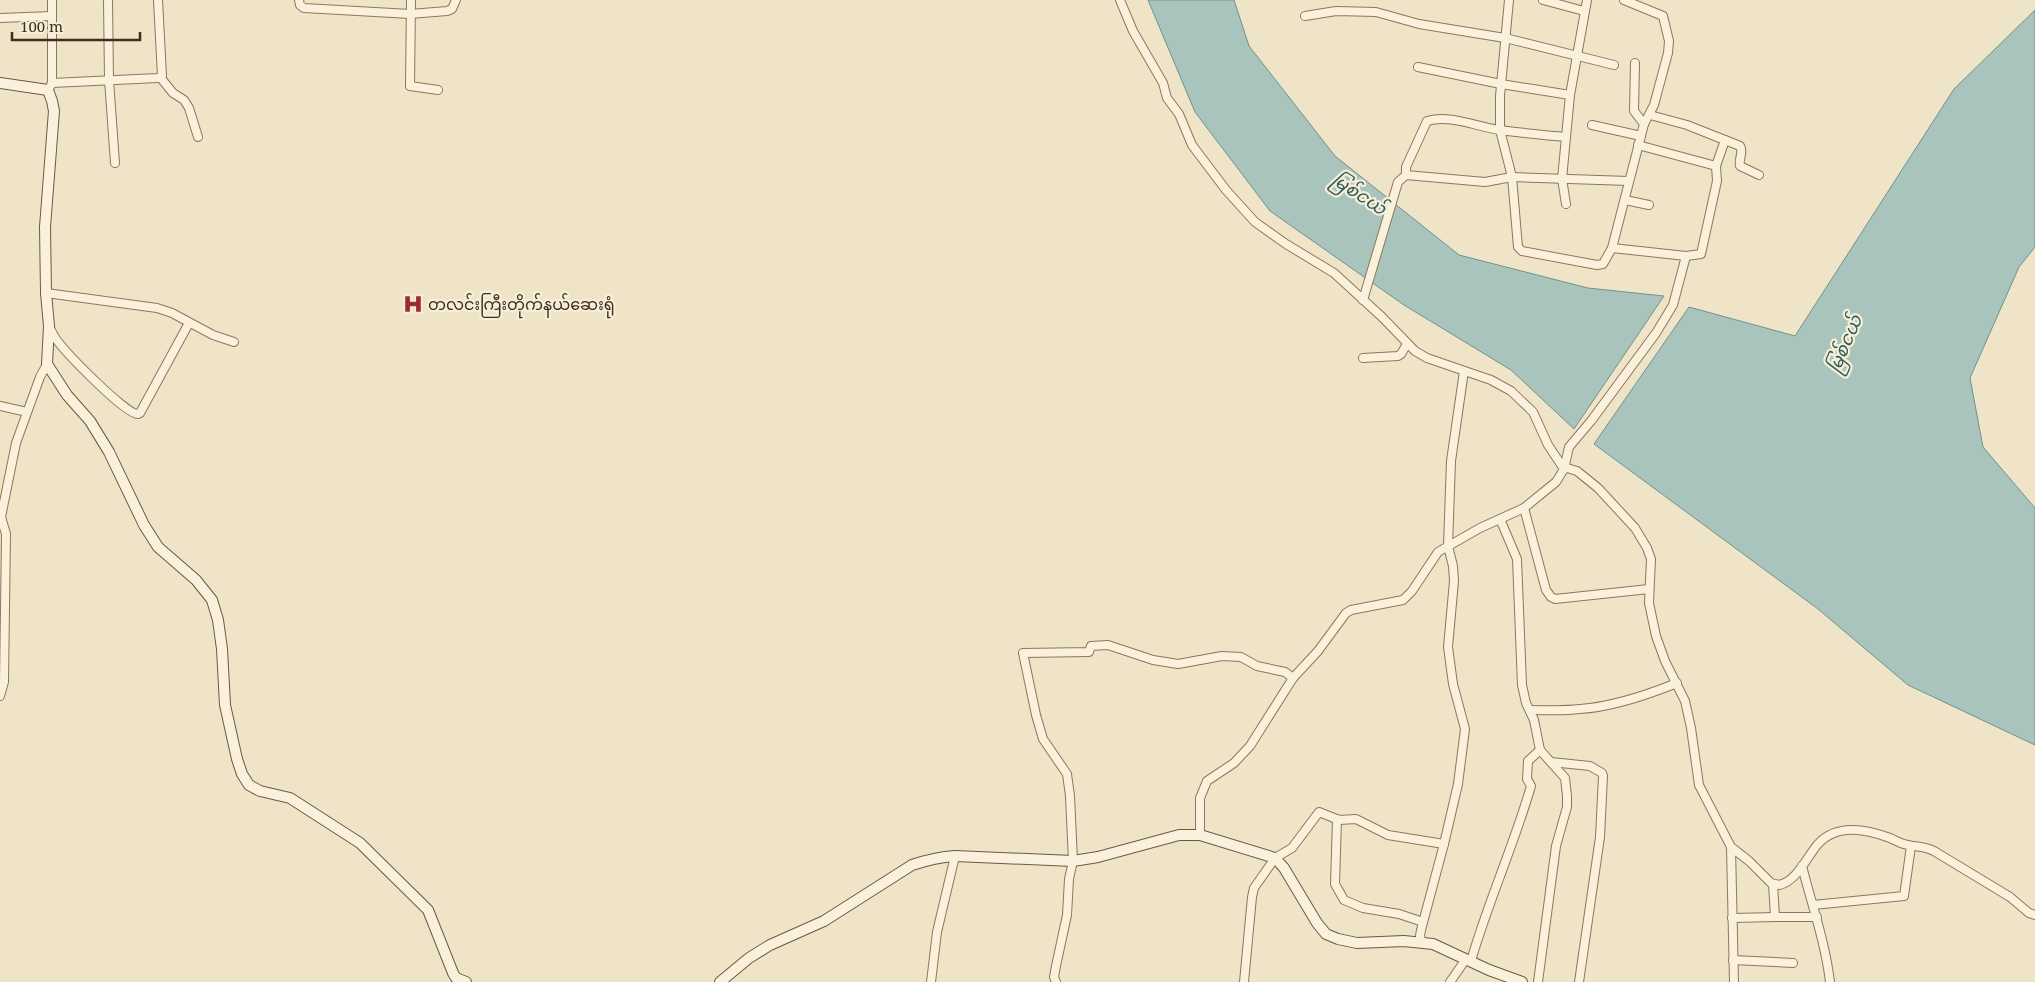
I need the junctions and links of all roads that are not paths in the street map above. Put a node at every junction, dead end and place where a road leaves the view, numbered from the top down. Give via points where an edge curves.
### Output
1 (52, 0) edge
2 (108, 0) edge
3 (158, 0) edge
4 (299, 0) edge
5 (411, 0) edge
6 (456, 0) edge
7 (1120, 0) edge
8 (1509, 0) edge
9 (1543, 0) edge
10 (1587, 0) edge
11 (1624, 0) edge
12 (1584, 11) junction
13 (410, 14) junction
14 (52, 16) junction
15 (1305, 16) dead end
16 (0, 18) edge
17 (1505, 38) junction
18 (1576, 55) junction
19 (1635, 63) dead end
20 (1614, 65) dead end
21 (1418, 67) dead end
22 (160, 77) junction
23 (109, 80) junction
24 (0, 83) edge
25 (1501, 84) junction
26 (50, 87) junction
27 (438, 90) dead end
28 (1570, 95) junction
29 (1650, 115) junction
30 (1644, 124) junction
31 (1592, 125) dead end
32 (1500, 130) junction
33 (198, 136) dead end
34 (1640, 136) junction
35 (1566, 137) junction
36 (1724, 140) junction
37 (1638, 145) junction
38 (115, 163) dead end
39 (1716, 166) junction
40 (1406, 175) junction
41 (1759, 175) dead end
42 (1512, 177) junction
43 (1562, 179) junction
44 (1628, 181) junction
45 (1625, 200) junction
46 (1566, 204) dead end
47 (1649, 205) dead end
48 (1612, 248) junction
49 (1686, 256) junction
50 (46, 292) junction
51 (1364, 300) junction
52 (189, 323) junction
53 (49, 326) junction
54 (234, 342) dead end
55 (1407, 344) junction
56 (1363, 358) dead end
57 (47, 364) junction
58 (1464, 371) junction
59 (0, 406) edge
60 (27, 412) junction
61 (1564, 469) junction
62 (1524, 508) junction
63 (1, 519) edge
64 (1500, 519) junction
65 (1448, 546) junction
66 (1649, 589) junction
67 (1293, 678) junction
68 (1677, 683) junction
69 (0, 692) edge
70 (1530, 710) junction
71 (1540, 750) junction
72 (1551, 762) junction
73 (1337, 819) junction
74 (1200, 835) junction
75 (1444, 844) junction
76 (1911, 846) junction
77 (1731, 847) junction
78 (955, 856) junction
79 (1275, 858) junction
80 (1073, 861) junction
81 (1802, 866) junction
82 (1773, 884) junction
83 (1813, 905) junction
84 (2035, 915) edge
85 (1775, 917) junction
86 (1816, 917) junction
87 (1732, 918) junction
88 (1423, 922) junction
89 (1422, 943) junction
90 (1468, 960) junction
91 (1733, 960) junction
92 (1793, 963) dead end
93 (454, 980) edge
94 (466, 982) edge
95 (720, 982) edge
96 (932, 982) edge
97 (1056, 982) edge
98 (1244, 982) edge
99 (1450, 982) edge
100 (1522, 982) edge
101 (1538, 982) edge
102 (1579, 982) edge
103 (1734, 982) edge
104 (1830, 982) edge

1 - 14 street
2 - 23 street
3 - 22 street via 163,72
4 - 13 street via 304,8
5 - 13 street
6 - 13 street via 447,11
7 - 51 street via 1192,145 1226,190 1263,229 1334,273
8 - 17 street
9 - 12 street
10 - 12 street
11 - 29 street via 1663,16 1667,30 1668,53
12 - 18 street
13 - 27 street via 410,86
14 - 16 street
14 - 26 street
15 - 17 street via 1336,11 1376,12 1419,24
17 - 18 street
17 - 25 street
18 - 20 street
18 - 28 street
19 - 30 street via 1634,111
21 - 25 street
22 - 23 street
22 - 33 street via 173,93 184,100
23 - 26 street
23 - 38 street
24 - 26 street
25 - 28 street
25 - 32 street
26 - 50 street via 54,111 45,227
28 - 35 street
29 - 30 street
29 - 36 street
30 - 34 street
31 - 34 street
32 - 35 street
32 - 40 street via 1443,119 1427,121 1406,167
32 - 42 street
34 - 37 street
35 - 43 street
36 - 39 street
36 - 41 street via 1740,146 1740,166
37 - 39 street
37 - 44 street
39 - 49 street via 1717,181 1701,254
40 - 42 street via 1485,182
40 - 51 street via 1398,182
42 - 43 street
42 - 48 street via 1519,250 1597,265 1603,264
43 - 44 street
43 - 46 street
44 - 45 street
45 - 47 street
45 - 48 street
48 - 49 street
49 - 61 street via 1673,305 1656,333 1569,447
50 - 52 street via 157,308
50 - 53 street
51 - 55 street
52 - 53 street via 140,413 134,414 65,350
52 - 54 street
53 - 57 street
55 - 56 street via 1398,356
55 - 58 street via 1427,358
57 - 60 street
57 - 93 street via 109,452 144,525 158,546 196,580 212,600 222,649 224,705 237,759 249,785 290,798 360,843 428,910
58 - 61 street via 1491,380 1520,399 1533,412 1548,445
58 - 65 street via 1451,461
59 - 60 street
60 - 63 street via 16,443
61 - 62 street via 1550,488
61 - 66 street via 1577,471 1588,478 1635,528 1651,559
62 - 64 street
62 - 66 street via 1546,590 1551,597
63 - 69 street via 6,534 4,682
64 - 65 street
64 - 70 street via 1517,560 1522,685
65 - 67 street via 1438,552 1403,600 1351,610 1346,614
65 - 75 street via 1454,581 1448,647 1453,684 1465,729 1458,784
66 - 68 street via 1656,636
67 - 74 street via 1250,746 1234,764 1206,781 1200,798
67 - 80 street via 1285,672 1257,666 1241,657 1222,656 1178,664 1153,660 1108,645 1091,646 1089,652 1023,653 1043,739 1067,774
68 - 70 street via 1589,708
68 - 77 street via 1689,715 1699,785
70 - 71 street
71 - 72 street
71 - 90 street via 1528,761 1527,779 1531,786 1497,888
72 - 101 street via 1568,788 1567,807 1556,846
72 - 102 street via 1590,766 1603,776 1600,836
73 - 75 street via 1351,818 1388,835
73 - 79 street via 1319,812 1292,848
73 - 88 street via 1335,884 1344,900 1363,908
74 - 79 street
74 - 80 street via 1179,835
75 - 88 street
76 - 81 street via 1880,834 1848,829 1819,843
76 - 83 street via 1904,896
76 - 84 street via 1934,851
77 - 82 street
77 - 87 street
78 - 80 street
78 - 95 street via 939,856 912,865 824,921 770,945
78 - 96 street via 937,932
79 - 89 street via 1326,934 1357,942
79 - 98 street via 1254,888
80 - 97 street via 1067,915 1054,977
81 - 82 street via 1784,884
81 - 83 street
82 - 85 street
83 - 86 street
85 - 86 street
85 - 87 street
86 - 104 street
87 - 91 street
88 - 89 street
89 - 90 street via 1433,944
90 - 99 street
90 - 100 street
91 - 92 street
91 - 103 street
93 - 94 street

